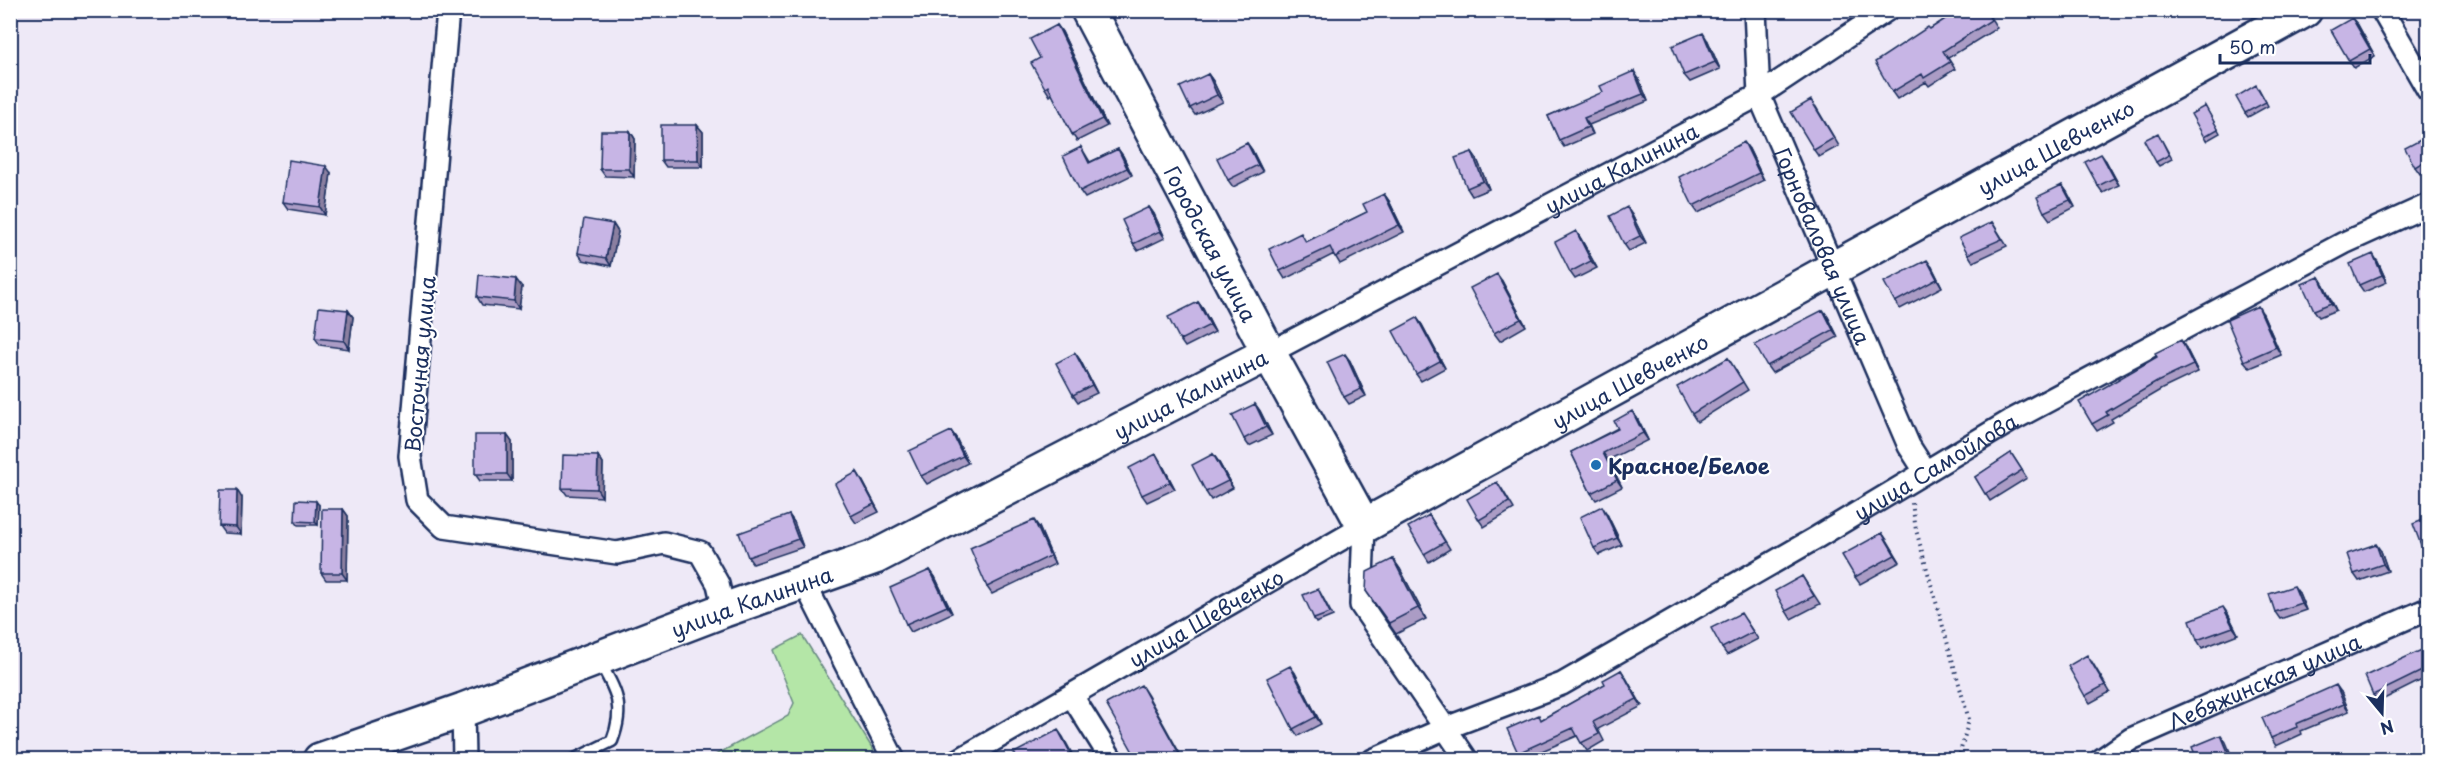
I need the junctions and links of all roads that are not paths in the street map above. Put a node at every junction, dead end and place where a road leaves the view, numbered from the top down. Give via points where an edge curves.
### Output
1 (448, 10) edge
2 (1088, 10) edge
3 (1755, 10) edge
4 (1887, 10) edge
5 (2305, 10) edge
6 (2382, 10) edge
7 (2428, 90) edge
8 (1759, 95) junction
9 (2428, 205) edge
10 (1832, 268) junction
11 (1269, 353) junction
12 (1917, 476) junction
13 (1364, 526) junction
14 (804, 582) junction
15 (2428, 609) edge
16 (724, 610) junction
17 (598, 660) junction
18 (1072, 696) junction
19 (1446, 728) junction
20 (463, 736) edge
21 (320, 759) edge
22 (473, 759) edge
23 (573, 759) edge
24 (894, 759) edge
25 (959, 759) edge
26 (1112, 759) edge
27 (1373, 759) edge
28 (1467, 759) edge
29 (2101, 759) edge

1 - 16 street, Восточная улица via 410,456 417,500 444,527 617,553 664,543 700,552 718,584
2 - 11 main road, Городская улица
3 - 8 street, Горноваловая улица
4 - 8 street, улица Калинина
5 - 10 main road, улица Шевченко
6 - 7 street
8 - 10 street, Горноваловая улица
8 - 11 street, улица Калинина
9 - 12 street, улица Самойлова via 2344,243 2190,324
10 - 12 street, Горноваловая улица via 1909,446
10 - 13 main road, улица Шевченко
11 - 13 main road, Городская улица
11 - 14 main road, улица Калинина via 875,556
12 - 19 street, улица Самойлова via 1562,684
13 - 18 street, улица Шевченко
13 - 19 street via 1361,605
14 - 16 main road, улица Калинина
14 - 24 street
15 - 29 street, Лебяжинская улица via 2131,739
16 - 17 main road, улица Калинина
17 - 20 main road, улица Калинина
17 - 23 lane via 615,689 620,720 612,741
18 - 25 street, улица Шевченко
18 - 26 street
19 - 27 street, улица Самойлова
19 - 28 street
20 - 21 main road, улица Калинина
20 - 22 lane

